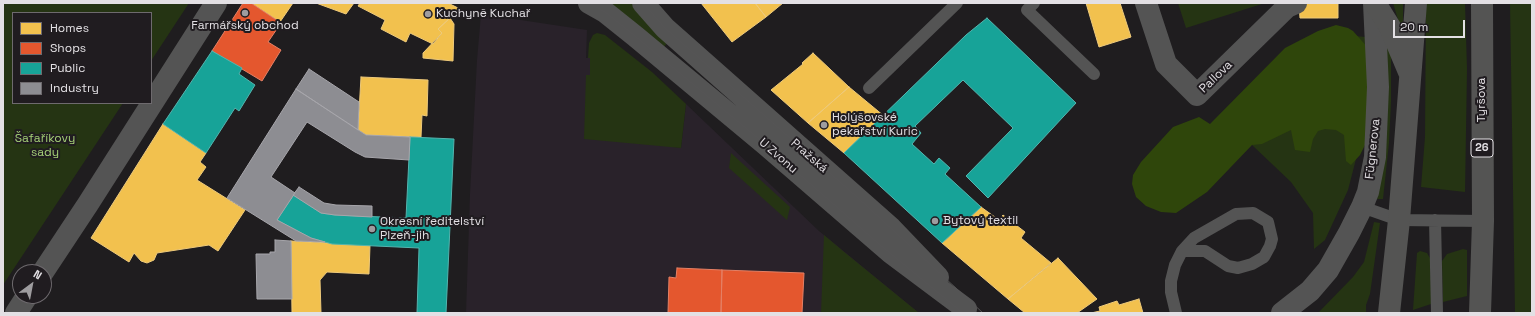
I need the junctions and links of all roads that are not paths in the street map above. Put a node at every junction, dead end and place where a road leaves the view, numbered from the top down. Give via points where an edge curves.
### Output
1 (216, 3) edge
2 (589, 3) edge
3 (643, 3) edge
4 (957, 3) edge
5 (1034, 3) edge
6 (1146, 3) edge
7 (1296, 3) edge
8 (1374, 3) edge
9 (1416, 3) edge
10 (1482, 3) edge
11 (1094, 74) dead end
12 (1411, 77) junction
13 (869, 88) dead end
14 (152, 104) edge
15 (152, 104) edge
16 (1362, 207) junction
17 (1399, 220) junction
18 (1435, 220) junction
19 (1483, 221) junction
20 (1182, 251) junction
21 (48, 264) edge
22 (1480, 303) edge
23 (22, 304) edge
24 (1437, 308) edge
25 (968, 311) edge
26 (16, 313) edge
27 (1176, 313) edge
28 (1282, 313) edge
29 (1389, 313) edge

1 - 15 street
2 - 25 street, U Zvonu via 611,17 677,70 891,254
3 - 25 street, Pražská via 665,28 910,246
4 - 13 lane
5 - 11 lane via 1027,10
6 - 7 street, Pallova via 1166,64 1197,95 1287,6
8 - 12 main road via 1390,27
8 - 16 street, Fügnerova via 1378,87 1375,157 1368,192
9 - 12 main road
10 - 19 main road, Tyršova / 26
12 - 17 main road
14 - 21 street
16 - 17 lane
16 - 28 street, Fügnerova via 1328,270 1310,291
17 - 18 lane
17 - 29 main road
18 - 19 lane
18 - 24 lane
19 - 22 main road, Tyršova / 26
20 - 20 lane via 1194,238 1236,214 1252,213 1268,222 1272,239 1264,257 1238,268 1228,266 1205,251
20 - 27 lane via 1171,281
23 - 26 street

